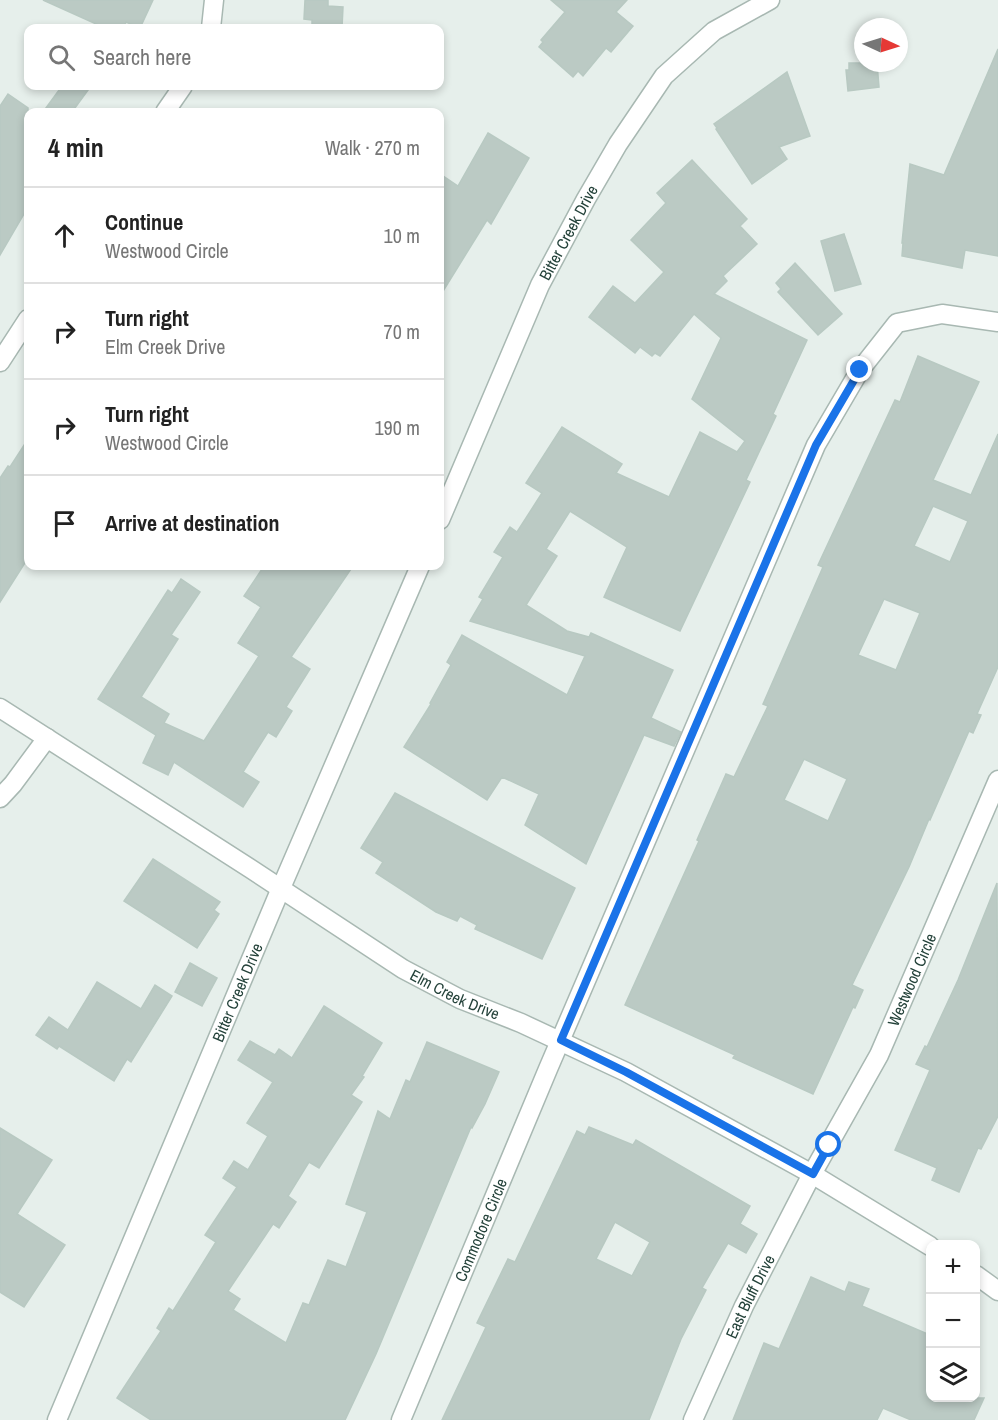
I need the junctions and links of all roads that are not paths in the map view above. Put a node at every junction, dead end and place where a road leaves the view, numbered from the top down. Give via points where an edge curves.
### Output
1 (214, 0) edge
2 (771, 0) edge
3 (211, 24) edge
4 (180, 90) edge
5 (168, 108) edge
6 (998, 322) edge
7 (24, 325) edge
8 (0, 362) edge
9 (444, 511) edge
10 (418, 570) edge
11 (0, 708) edge
12 (47, 738) junction
13 (998, 780) edge
14 (0, 798) edge
15 (281, 888) junction
16 (561, 1040) junction
17 (813, 1174) junction
18 (926, 1244) edge
19 (980, 1278) edge
20 (998, 1290) edge
21 (57, 1420) edge
22 (401, 1420) edge
23 (693, 1420) edge

1 - 3 street
2 - 9 street, Bitter Creek Drive via 714,32 664,76 618,144 540,285
4 - 5 street
6 - 16 street via 942,314 897,323 860,370 816,445
7 - 8 street
10 - 15 street, Bitter Creek Drive
11 - 12 street, Elm Creek Drive
12 - 14 street
12 - 15 street, Elm Creek Drive
13 - 17 street, Westwood Circle via 879,1055
15 - 16 street, Elm Creek Drive via 403,969 460,999
15 - 21 street, Bitter Creek Drive
16 - 17 street, Elm Creek Drive
16 - 22 street, Commodore Circle
17 - 18 street, Elm Creek Drive
17 - 23 street, East Bluff Drive via 744,1306
19 - 20 street

